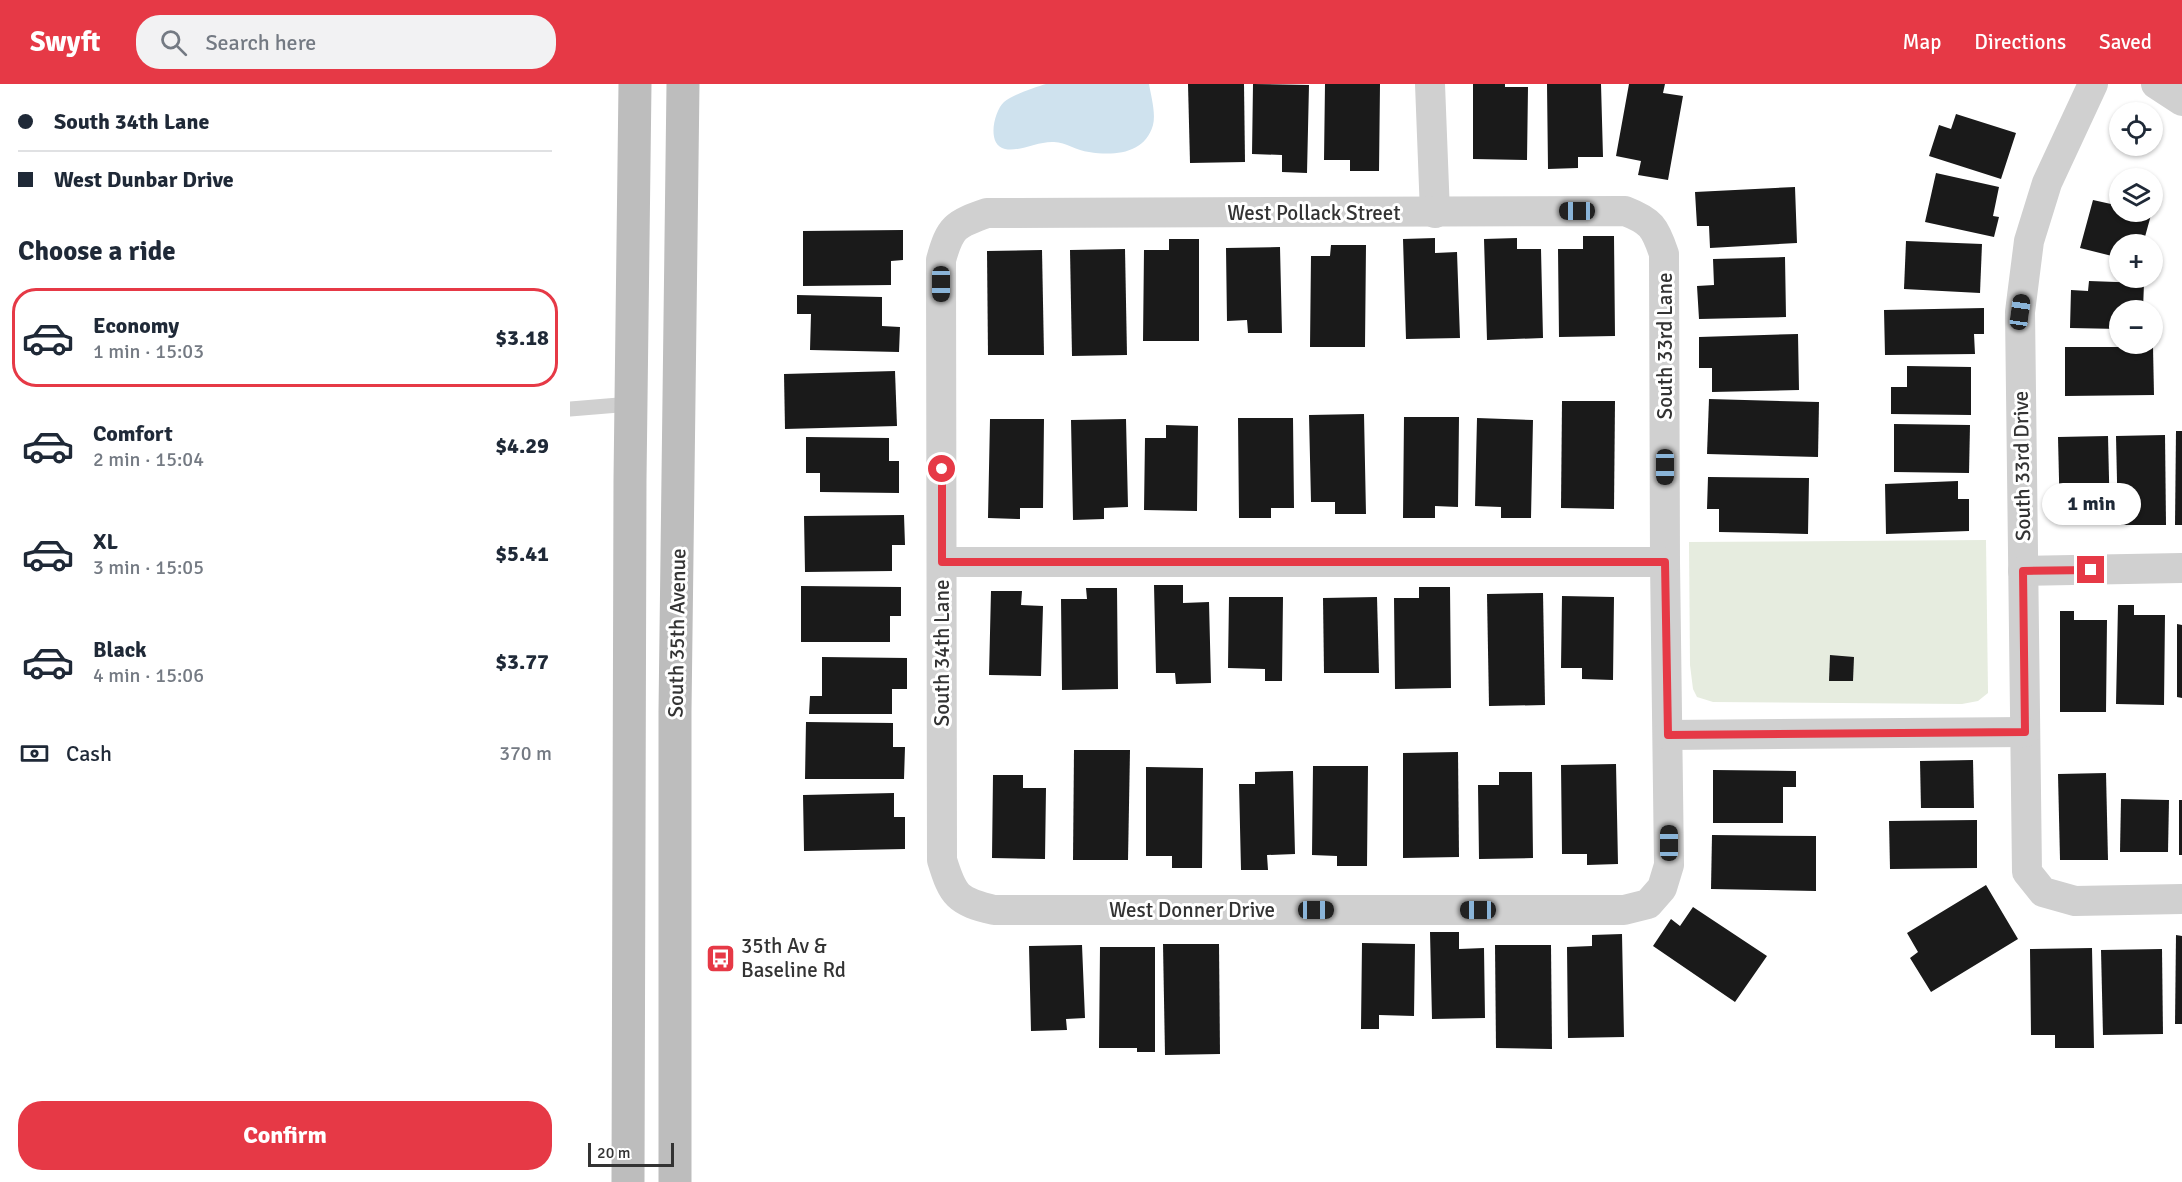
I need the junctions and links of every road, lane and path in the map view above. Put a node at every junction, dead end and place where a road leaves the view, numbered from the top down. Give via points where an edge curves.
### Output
1 (635, 84) edge
2 (683, 84) edge
3 (1430, 84) edge
4 (2093, 84) edge
5 (2156, 84) edge
6 (2182, 101) edge
7 (1435, 213) junction
8 (962, 222) joint
9 (1658, 235) joint
10 (631, 404) junction
11 (570, 409) edge
12 (630, 480) junction
13 (679, 483) junction
14 (942, 562) junction
15 (1665, 562) junction
16 (2182, 568) edge
17 (2023, 571) junction
18 (2025, 732) junction
19 (1668, 735) junction
20 (1662, 888) joint
21 (2182, 900) edge
22 (967, 903) joint
23 (628, 1182) edge
24 (675, 1182) edge

1 - 10 main road
2 - 13 main road, South 35th Avenue
3 - 7 street
4 - 17 street, South 33rd Drive via 2047,183 2029,242 2020,312
5 - 6 street
7 - 8 street, West Pollack Street via 987,213
7 - 9 street, West Pollack Street via 1625,211 1644,219
8 - 14 street, South 34th Lane via 948,237 941,260
9 - 15 street, South 33rd Lane via 1664,254
10 - 11 lane
10 - 12 main road
12 - 13 main road
12 - 23 main road
13 - 24 main road, South 35th Avenue
14 - 15 street
14 - 22 street, South 34th Lane via 942,860 950,885
15 - 19 street, South 33rd Lane
16 - 17 street
17 - 18 street, South 33rd Drive
18 - 19 street
18 - 21 street, South 33rd Drive via 2027,872 2043,892 2075,901
19 - 20 street, South 33rd Lane via 1669,865
20 - 22 street, West Donner Drive via 1648,904 1624,910 993,910

